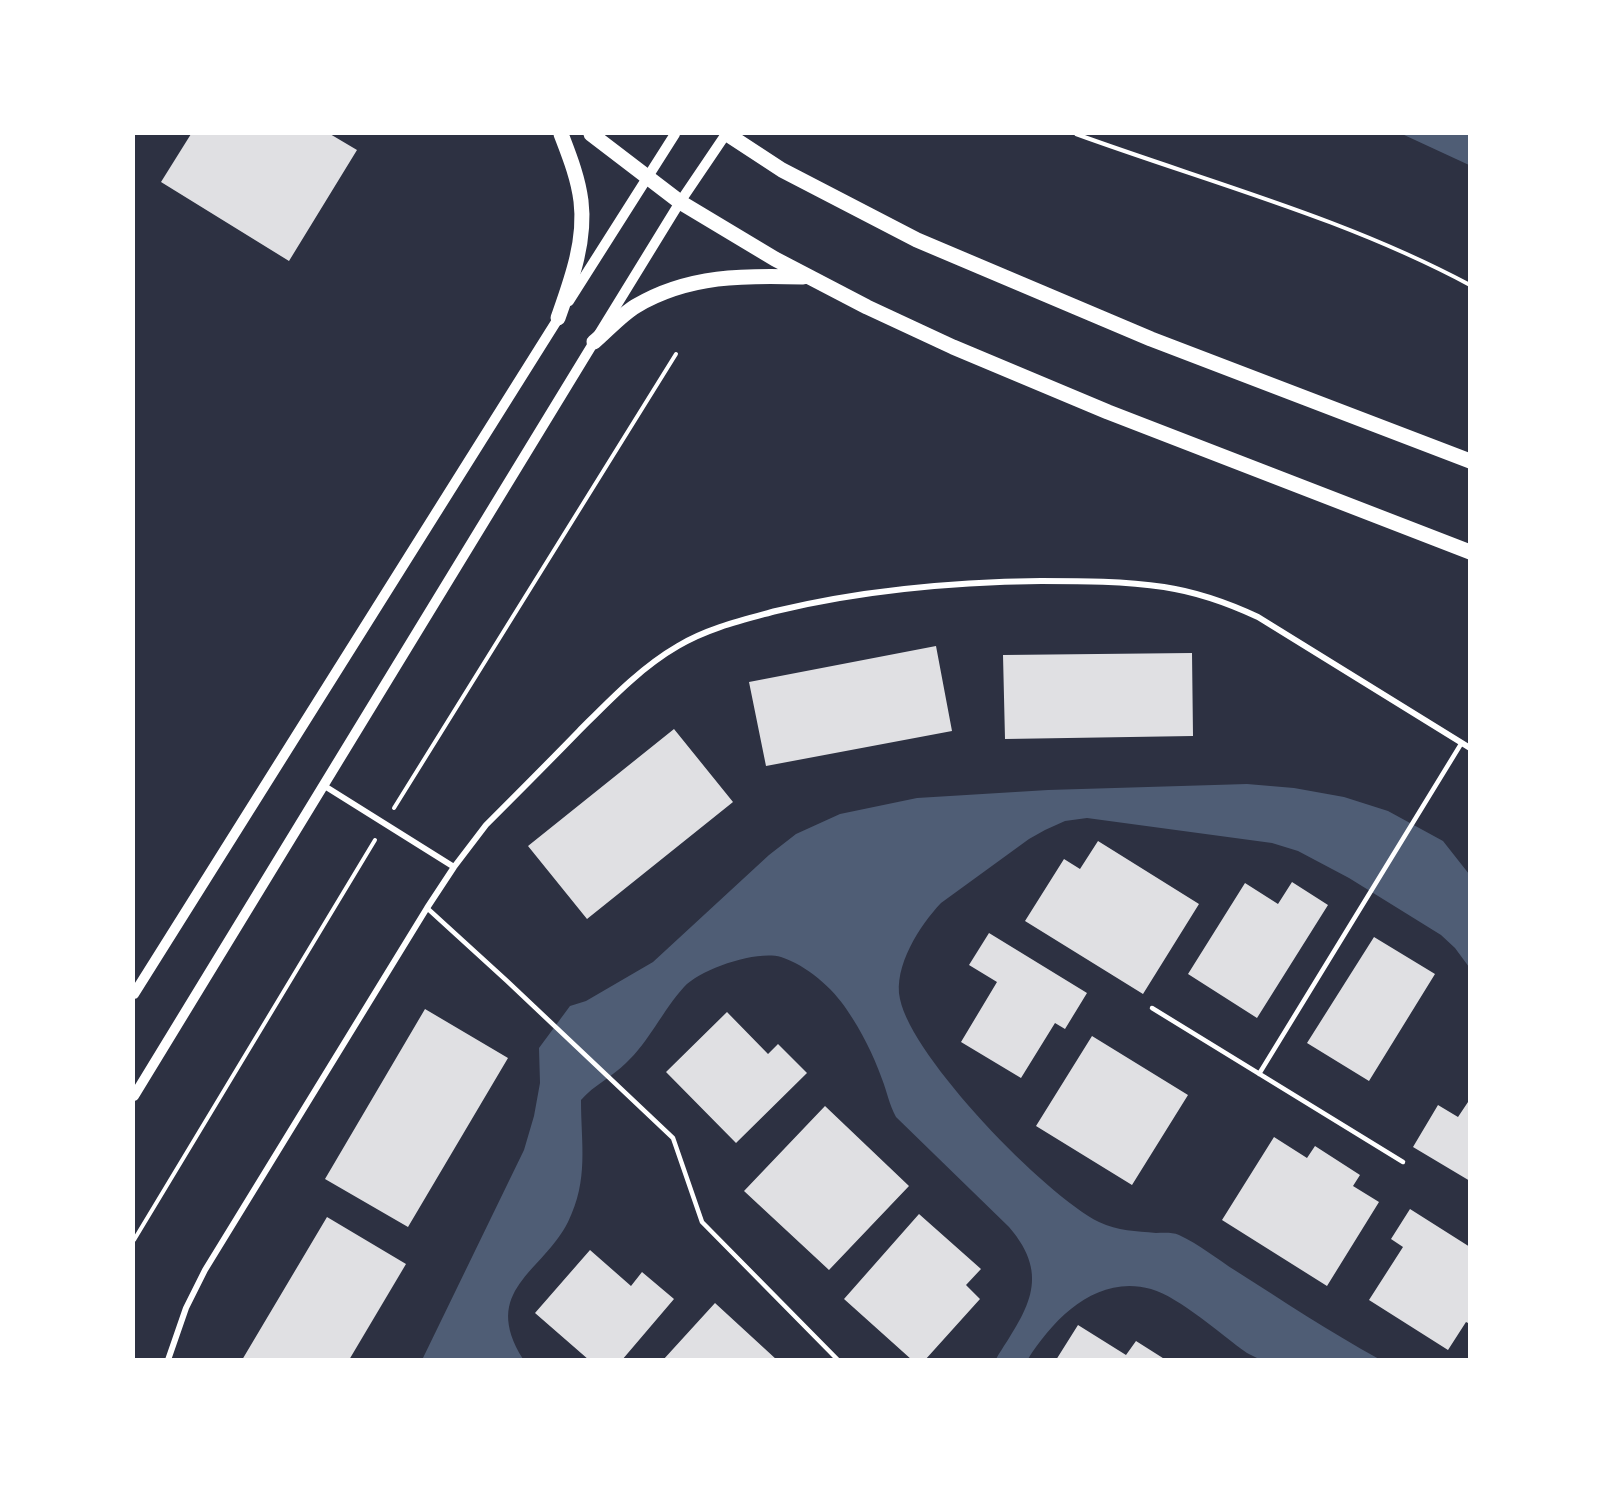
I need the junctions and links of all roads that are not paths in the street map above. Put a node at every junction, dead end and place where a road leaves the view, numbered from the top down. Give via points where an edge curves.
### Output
1 (561, 134) edge
2 (591, 134) edge
3 (675, 134) edge
4 (727, 134) edge
5 (646, 177) junction
6 (680, 202) junction
7 (808, 277) junction
8 (558, 318) junction
9 (594, 342) junction
10 (1470, 461) edge
11 (1470, 552) edge
12 (1461, 744) junction
13 (1470, 748) edge
14 (323, 784) junction
15 (454, 867) junction
16 (427, 909) junction
17 (148, 971) junction
18 (134, 985) edge
19 (134, 994) edge
20 (1152, 1008) dead end
21 (1259, 1074) junction
22 (134, 1096) edge
23 (1403, 1162) dead end
24 (168, 1359) edge
25 (838, 1359) edge

1 - 8 main road via 581,198 581,232 573,277
2 - 5 main road
3 - 5 street
4 - 6 street
4 - 10 main road via 782,170 917,240 1151,339
5 - 6 main road
5 - 8 street
6 - 7 main road
6 - 9 street
7 - 9 main road via 748,275 707,279 672,289 635,306
7 - 11 main road via 973,356
8 - 17 street
9 - 14 street
12 - 13 street
12 - 15 street via 1290,635 1226,602 1195,593 1153,585 1073,581 981,582 856,595 748,619 678,646 619,691 486,825
12 - 21 lane
14 - 15 street
14 - 22 street
15 - 16 street
16 - 24 street via 205,1270
16 - 25 lane via 673,1138 702,1222
17 - 18 street
17 - 19 street
20 - 21 lane
21 - 23 lane

